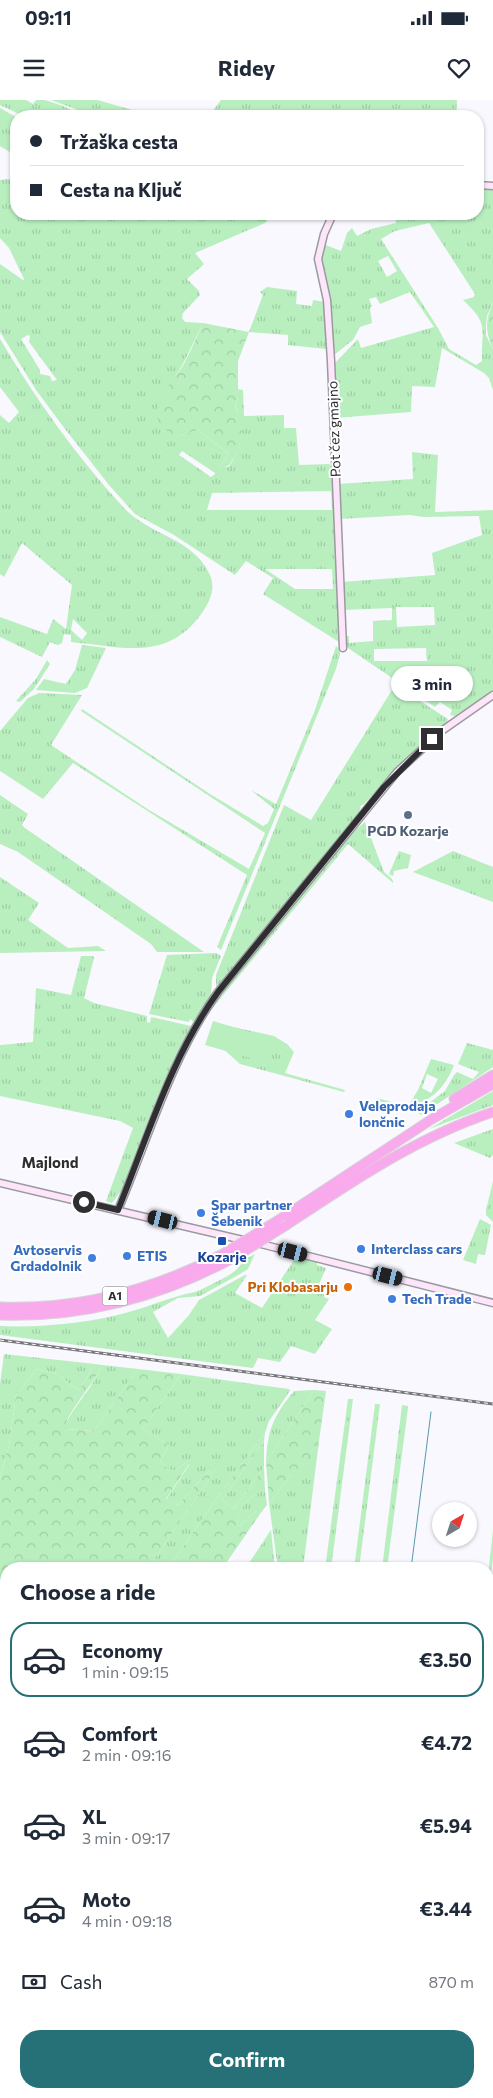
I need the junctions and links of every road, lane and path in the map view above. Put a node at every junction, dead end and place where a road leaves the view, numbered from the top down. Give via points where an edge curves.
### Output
1 (330, 220) edge
2 (343, 648) dead end
3 (493, 695) edge
4 (493, 1075) edge
5 (493, 1084) edge
6 (493, 1112) edge
7 (405, 1137) junction
8 (0, 1183) edge
9 (118, 1210) junction
10 (493, 1303) edge
11 (0, 1307) edge
12 (0, 1316) edge

1 - 2 street, Pot čez gmajno via 318,259 327,300 331,361
3 - 9 street via 443,730 397,772 218,992 182,1051
4 - 7 highway via 421,1120
5 - 7 highway, A1
6 - 12 highway, A1, bridge via 412,1145 235,1257 177,1285 129,1301 68,1313
7 - 11 highway, A1, bridge via 223,1254 163,1281 116,1296 55,1306
8 - 9 street
9 - 10 street

